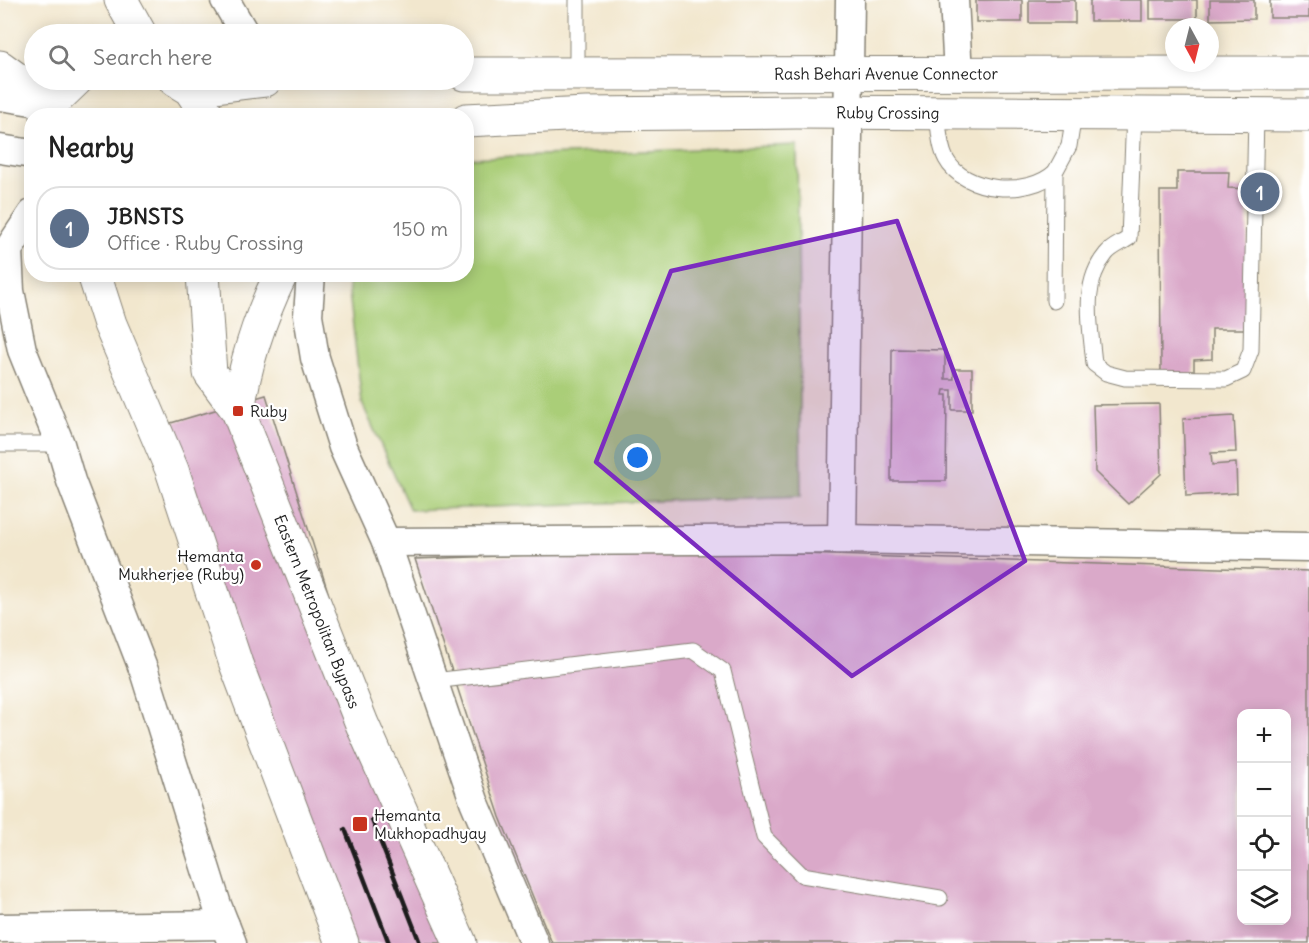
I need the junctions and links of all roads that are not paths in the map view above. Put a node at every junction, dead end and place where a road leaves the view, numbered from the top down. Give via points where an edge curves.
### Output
1 (121, 0) edge
2 (225, 0) edge
3 (577, 0) edge
4 (850, 0) edge
5 (954, 0) edge
6 (134, 24) edge
7 (239, 24) edge
8 (0, 67) edge
9 (1309, 73) edge
10 (474, 74) edge
11 (958, 74) junction
12 (577, 75) junction
13 (850, 75) junction
14 (24, 88) edge
15 (26, 90) edge
16 (67, 90) edge
17 (216, 90) edge
18 (191, 95) edge
19 (0, 96) edge
20 (42, 108) edge
21 (47, 108) edge
22 (51, 108) edge
23 (850, 113) junction
24 (937, 113) junction
25 (1074, 114) junction
26 (1134, 114) junction
27 (1256, 115) junction
28 (1309, 116) edge
29 (474, 120) edge
30 (0, 149) edge
31 (24, 153) edge
32 (1055, 172) junction
33 (24, 227) edge
34 (97, 282) edge
35 (203, 282) edge
36 (278, 282) edge
37 (310, 282) edge
38 (1054, 301) dead end
39 (238, 411) junction
40 (0, 444) edge
41 (60, 444) junction
42 (842, 539) junction
43 (386, 542) junction
44 (1309, 547) edge
45 (434, 681) junction
46 (940, 898) dead end
47 (0, 928) edge
48 (228, 934) edge
49 (342, 943) edge
50 (460, 943) edge
51 (534, 943) edge

1 - 6 main road
2 - 7 street
3 - 12 lane
4 - 13 street
5 - 11 street
8 - 14 main road
9 - 11 main road, Rash Behari Avenue Connector
10 - 12 main road, Rash Behari Avenue Connector
11 - 13 main road, Rash Behari Avenue Connector
12 - 13 main road, Rash Behari Avenue Connector
13 - 23 street
15 - 21 main road
16 - 22 main road
17 - 18 main road
19 - 20 street
23 - 24 main road, Ruby Crossing
23 - 29 main road, Ruby Crossing via 586,114
23 - 42 street
24 - 25 main road, Ruby Crossing
24 - 32 lane via 946,158 959,175 986,186 1002,187 1030,185
25 - 26 main road, Ruby Crossing
25 - 32 lane via 1070,146
26 - 27 main road, Ruby Crossing
26 - 27 lane via 1129,238 1107,252 1093,275 1089,301 1094,364 1106,373 1125,378 1226,379 1243,371 1251,350
27 - 28 main road, Ruby Crossing
30 - 31 street
32 - 38 lane
33 - 41 street via 9,250 10,291 22,350
34 - 49 main road via 172,470 236,664
35 - 39 main road, Eastern Metropolitan Bypass via 210,373
36 - 39 main road via 244,369
37 - 43 street via 308,315 315,358 343,447
39 - 50 main road, Eastern Metropolitan Bypass via 362,724
40 - 41 lane
41 - 48 street via 144,671
42 - 43 street
42 - 44 street
43 - 45 street
45 - 46 lane via 693,650 723,671 764,837 802,875
45 - 51 street via 474,801
47 - 48 street

